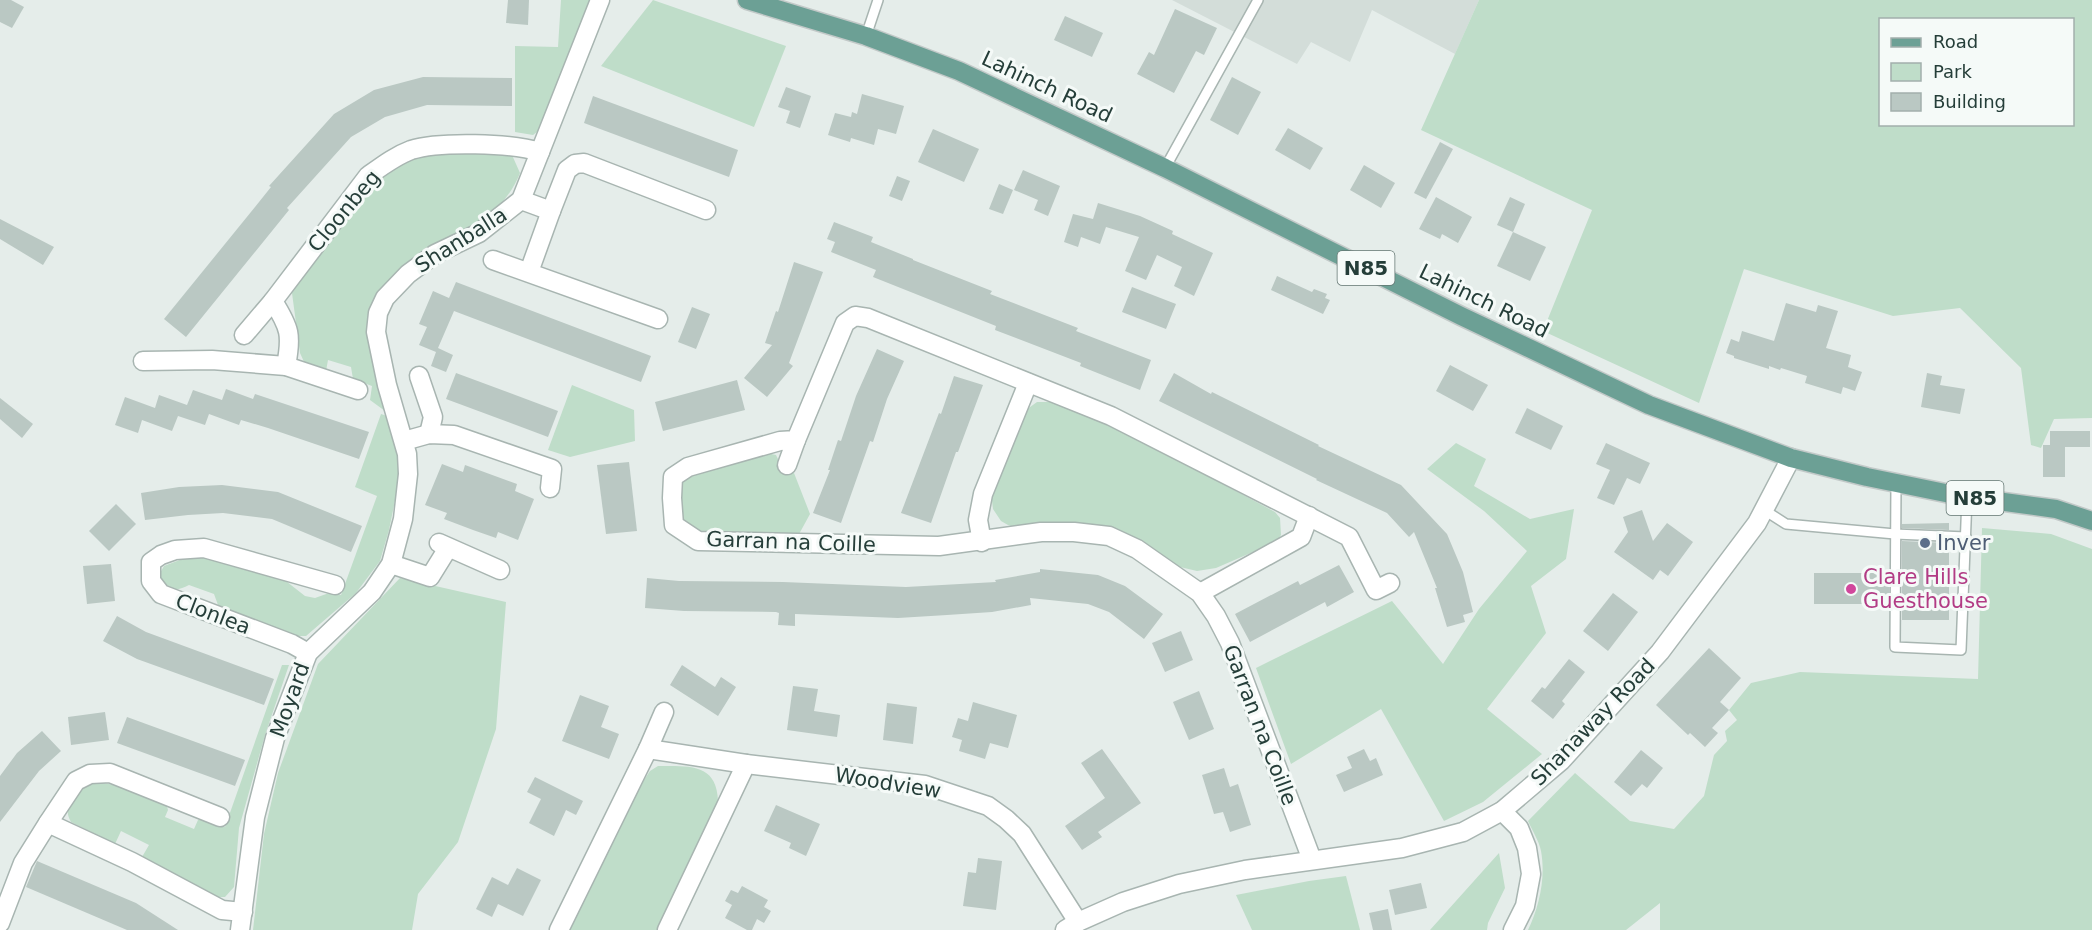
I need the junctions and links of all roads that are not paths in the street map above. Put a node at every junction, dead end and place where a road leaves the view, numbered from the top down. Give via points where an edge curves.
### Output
1 (600, 0) edge
2 (747, 0) edge
3 (878, 0) edge
4 (1258, 0) edge
5 (866, 36) junction
6 (540, 152) junction
7 (1165, 168) junction
8 (521, 200) junction
9 (706, 210) dead end
10 (551, 211) junction
11 (493, 260) dead end
12 (529, 272) junction
13 (273, 301) junction
14 (658, 319) dead end
15 (244, 335) dead end
16 (143, 361) dead end
17 (286, 366) junction
18 (419, 376) dead end
19 (1028, 383) junction
20 (358, 390) dead end
21 (429, 434) junction
22 (796, 440) junction
23 (404, 441) junction
24 (1791, 458) junction
25 (787, 465) dead end
26 (1896, 483) junction
27 (550, 488) dead end
28 (1967, 497) junction
29 (2092, 507) edge
30 (2056, 509) junction
31 (1764, 510) junction
32 (1309, 516) junction
33 (404, 519) joint
34 (2092, 521) edge
35 (1895, 534) junction
36 (1966, 537) junction
37 (982, 542) junction
38 (390, 564) junction
39 (500, 570) dead end
40 (1390, 583) dead end
41 (335, 585) dead end
42 (1200, 593) junction
43 (308, 653) junction
44 (664, 712) dead end
45 (648, 749) junction
46 (746, 764) junction
47 (1502, 811) junction
48 (220, 817) dead end
49 (48, 823) junction
50 (1312, 860) junction
51 (242, 921) edge
52 (0, 923) edge
53 (1072, 926) edge
54 (559, 930) edge
55 (666, 930) edge
56 (1513, 930) edge

1 - 6 street, Shanballa
2 - 5 main road, Lahinch Road / N85
3 - 5 lane
4 - 7 lane
5 - 7 main road, Lahinch Road / N85 via 959,71
6 - 8 street, Shanballa
6 - 13 street, Cloonbeg via 525,147 438,146 412,150 389,160 352,195
7 - 24 main road, Lahinch Road / N85 via 1649,405
8 - 10 street
8 - 23 street, Shanballa via 479,233 435,254 408,273 385,298 376,332
9 - 10 street via 584,163 567,170
10 - 12 street
11 - 12 street
12 - 14 street
13 - 15 street, Cloonbeg
13 - 17 street via 287,323 290,344
16 - 17 street via 212,360
17 - 20 street
18 - 21 street via 433,417
19 - 22 street via 855,316 845,323
19 - 32 street via 1111,416
19 - 37 street via 983,494 978,520
21 - 23 street
21 - 27 street via 454,435 552,469
22 - 25 street
22 - 37 street, Garran na Coille via 687,467 674,477 674,525 698,540 939,546
23 - 33 street, Shanballa via 408,474
24 - 26 main road, Lahinch Road / N85
24 - 31 street, Shanaway Road
26 - 28 main road, Lahinch Road / N85
26 - 35 lane
28 - 30 main road, Lahinch Road / N85
28 - 36 lane
29 - 30 main road, Lahinch Road / N85
30 - 34 main road, Lahinch Road / N85
31 - 35 lane via 1786,524
31 - 47 street, Shanaway Road via 1660,652 1561,761
32 - 40 street via 1348,537 1376,590
32 - 42 street via 1301,537
33 - 38 street, Moyard
35 - 36 lane
35 - 36 lane via 1895,647 1961,650
37 - 42 street, Garran na Coille via 1041,532 1109,536 1137,549
38 - 39 street via 430,578 443,545
38 - 43 street, Moyard via 372,592
41 - 43 street, Clonlea via 204,548 176,550 151,562 151,581 161,594
42 - 50 street, Garran na Coille via 1230,643
43 - 51 street, Moyard via 275,738 255,817
44 - 45 street
45 - 46 street, Woodview
45 - 54 street
46 - 53 street, Woodview via 925,785 988,806 1022,834
46 - 55 street
47 - 50 street, Shanaway Road via 1463,832 1402,848
47 - 56 street via 1519,828 1531,874 1525,906
48 - 49 street via 110,773 90,774 76,781
49 - 51 street, Moyard via 132,862
49 - 52 street via 23,863
50 - 53 street, Shanaway Road via 1179,884 1123,902

